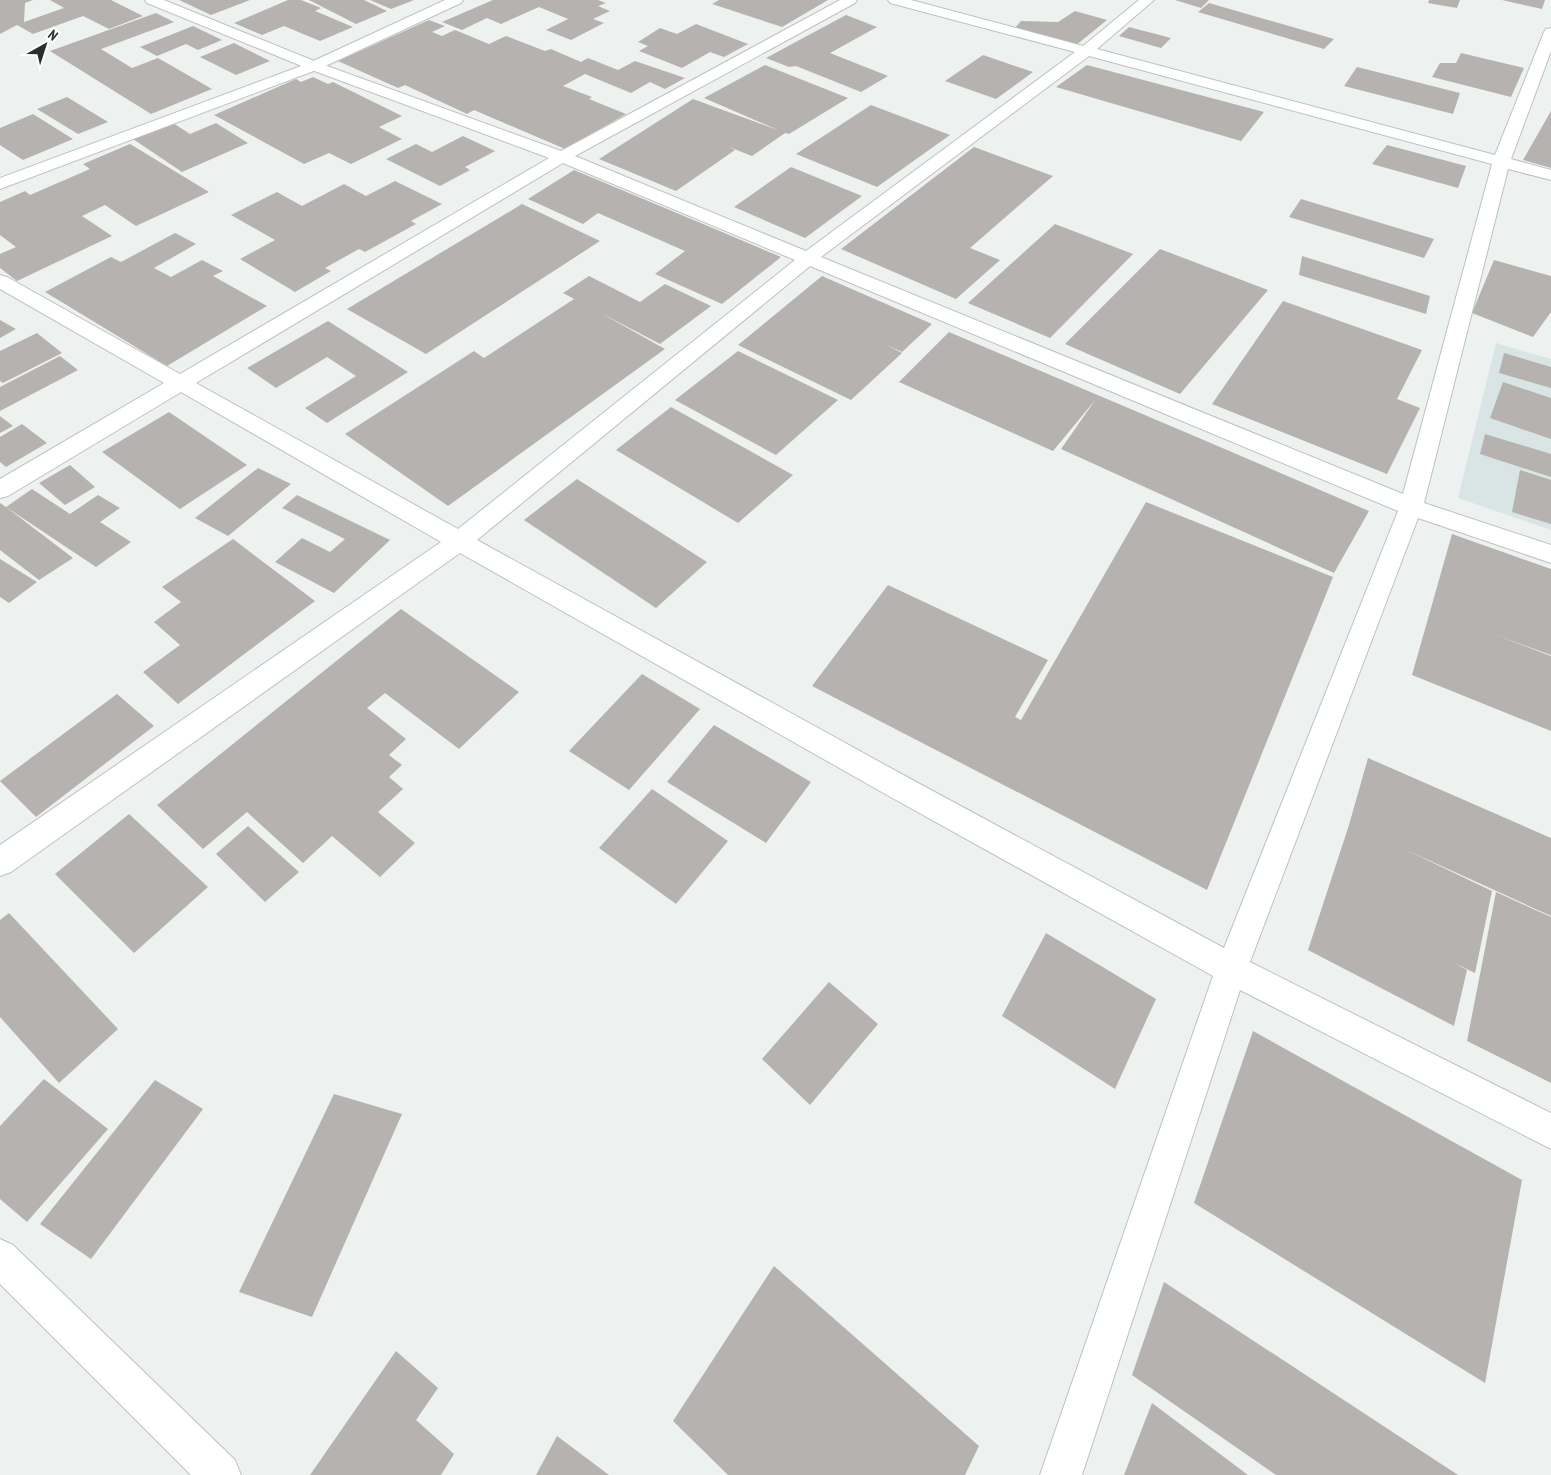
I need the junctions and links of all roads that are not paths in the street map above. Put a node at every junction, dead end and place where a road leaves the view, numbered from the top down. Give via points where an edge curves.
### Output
1 (152, 0) edge
2 (456, 0) edge
3 (850, 0) edge
4 (895, 0) edge
5 (1147, 0) edge
6 (1551, 32) edge
7 (1086, 51) junction
8 (314, 66) junction
9 (562, 157) junction
10 (1501, 162) junction
11 (1551, 175) edge
12 (0, 184) edge
13 (807, 259) junction
14 (0, 280) edge
15 (182, 383) junction
16 (0, 490) edge
17 (1412, 507) junction
18 (459, 541) junction
19 (1551, 554) edge
20 (0, 862) edge
21 (1231, 969) junction
22 (1551, 1132) edge
23 (0, 1258) edge
24 (220, 1475) edge
25 (1061, 1475) edge

1 - 8 street
2 - 8 street
3 - 9 street
4 - 7 street
5 - 7 street
6 - 10 street
7 - 10 street
7 - 13 street
8 - 9 street
8 - 12 street
9 - 13 street
9 - 15 street
10 - 11 street
10 - 17 street
13 - 17 street
13 - 18 street
14 - 15 street
15 - 16 street
15 - 18 street
17 - 19 street
17 - 21 street
18 - 20 street
18 - 21 street
21 - 22 street
21 - 25 street
23 - 24 street

